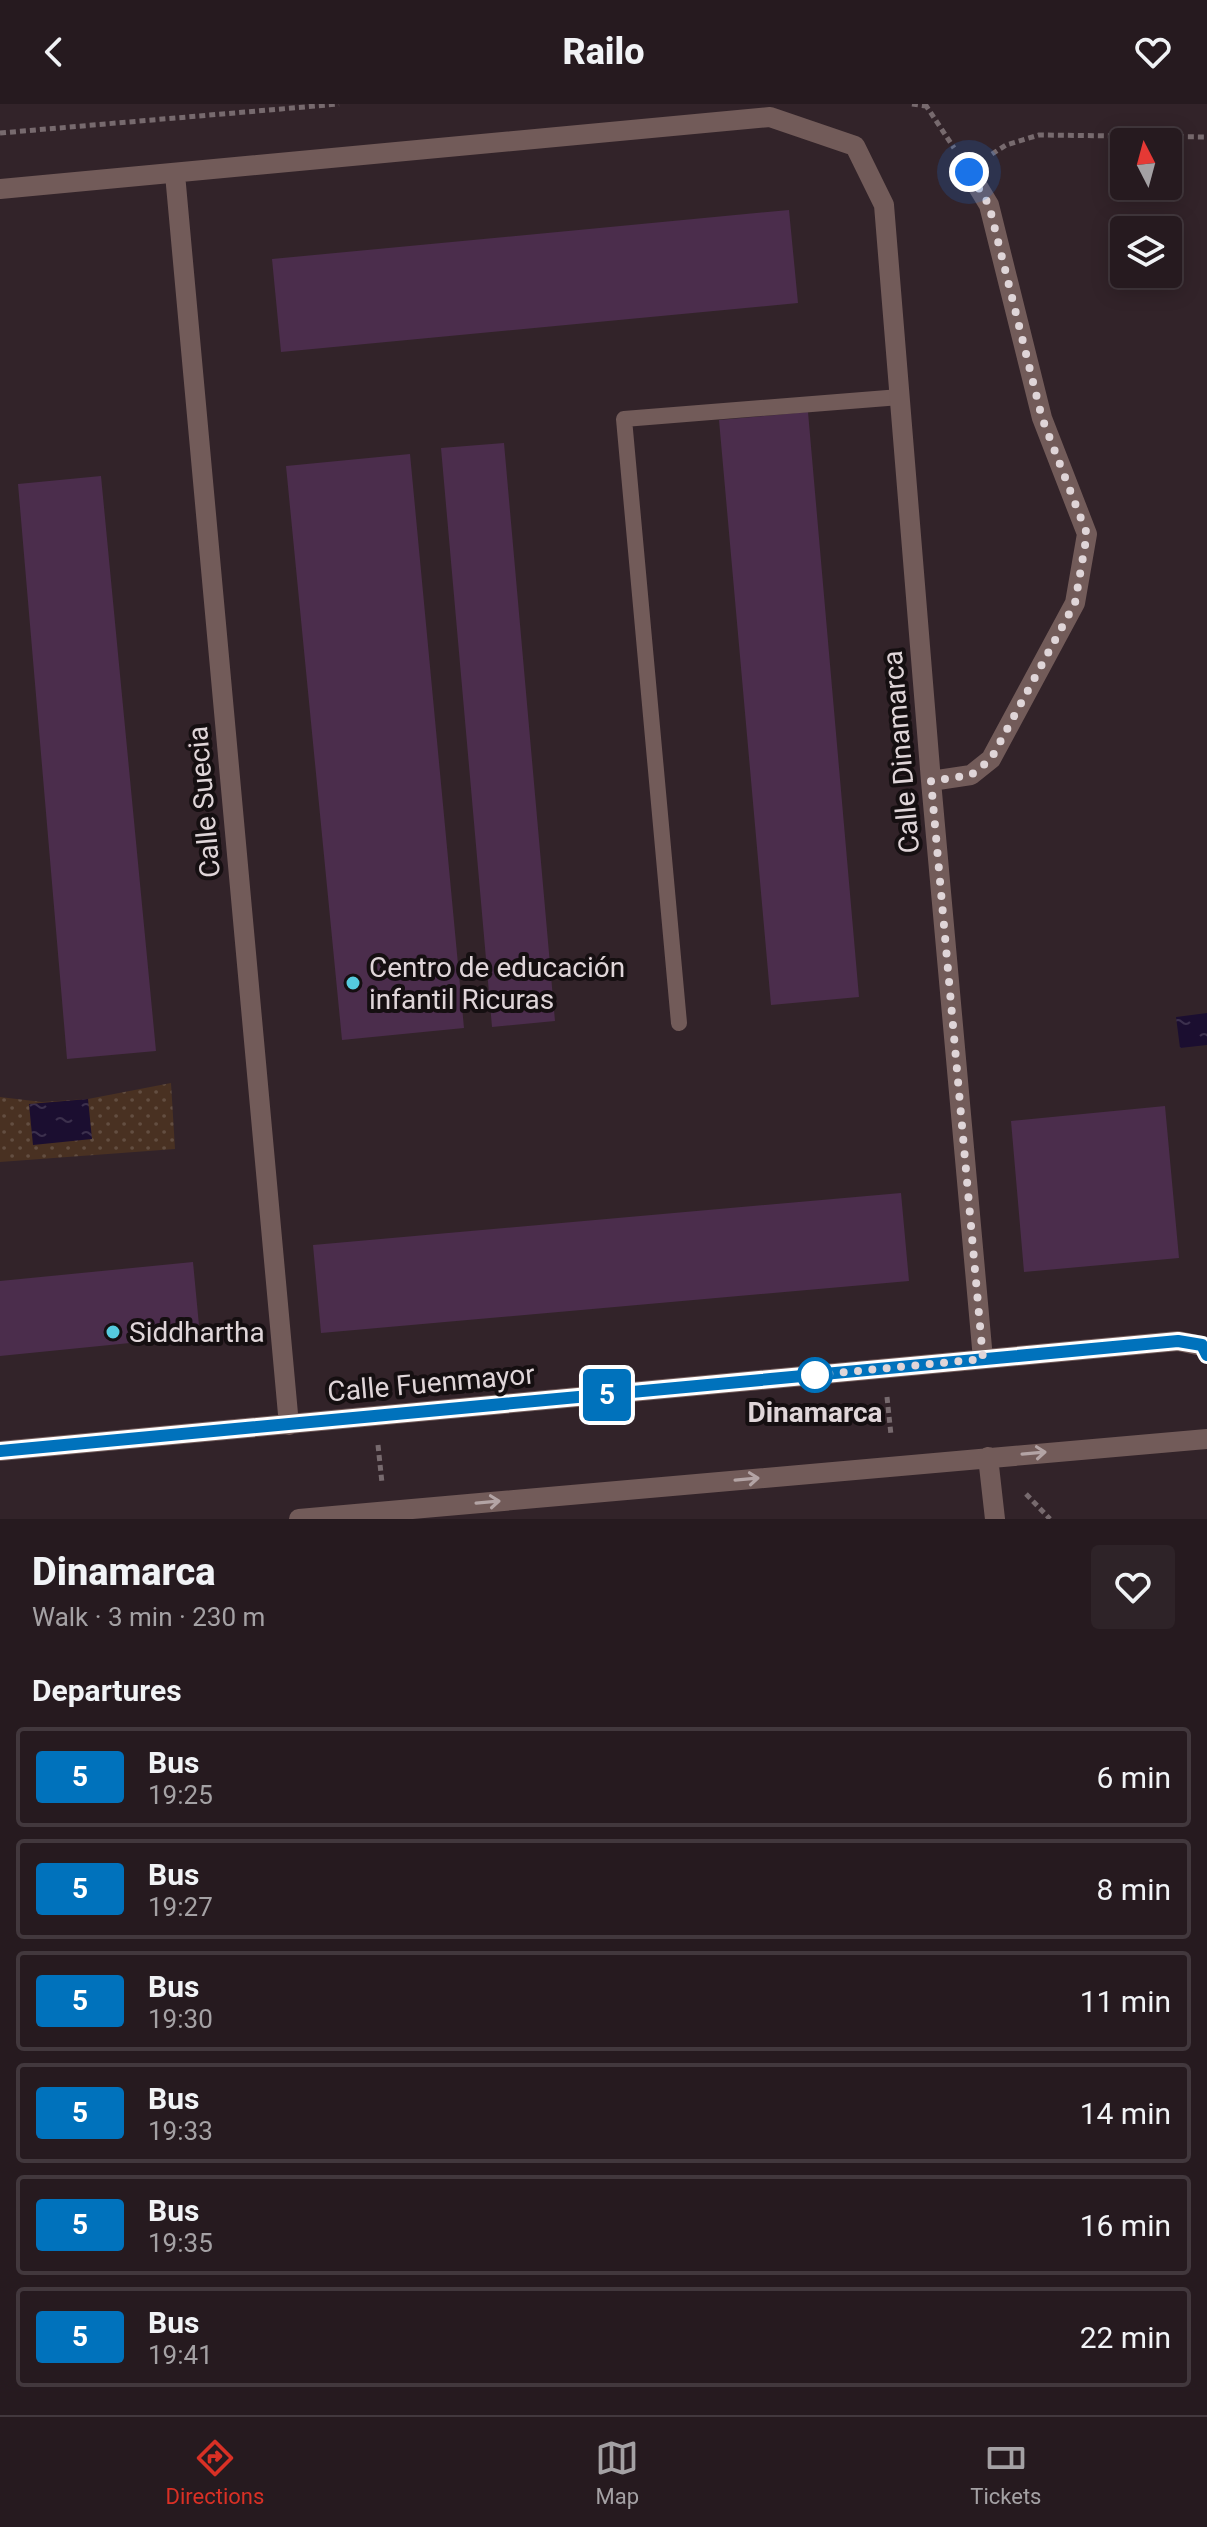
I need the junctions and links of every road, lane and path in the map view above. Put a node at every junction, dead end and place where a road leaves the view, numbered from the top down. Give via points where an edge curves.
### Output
1 (339, 104) edge
2 (912, 104) edge
3 (925, 105) edge
4 (0, 133) edge
5 (1207, 137) edge
6 (969, 172) junction
7 (175, 174) junction
8 (0, 189) edge
9 (900, 397) junction
10 (931, 781) junction
11 (679, 1023) dead end
12 (1205, 1349) edge
13 (983, 1359) junction
14 (884, 1368) junction
15 (376, 1416) junction
16 (289, 1425) junction
17 (1203, 1435) edge
18 (0, 1451) edge
19 (988, 1457) junction
20 (894, 1466) junction
21 (385, 1511) junction
22 (299, 1519) edge
23 (995, 1519) edge

1 - 4 path
2 - 3 path
3 - 6 path
5 - 6 path via 1039,135 1006,145
6 - 10 street via 989,205 1042,418 1087,534 1075,603 991,759 971,775
7 - 8 street
7 - 9 street, Calle Dinamarca via 770,117 855,146 884,205
7 - 16 street, Calle Suecia
9 - 10 street, Calle Dinamarca
9 - 11 lane via 624,419
10 - 13 street, Calle Dinamarca
12 - 13 street, Calle Fuenmayor via 1178,1341
13 - 14 street, Calle Fuenmayor
14 - 15 street, Calle Fuenmayor
14 - 20 path
15 - 16 street, Calle Fuenmayor
15 - 21 path
16 - 18 street, Calle Fuenmayor
19 -> 17 street
19 - 20 street
19 - 23 street
21 -> 20 street
21 - 22 street

